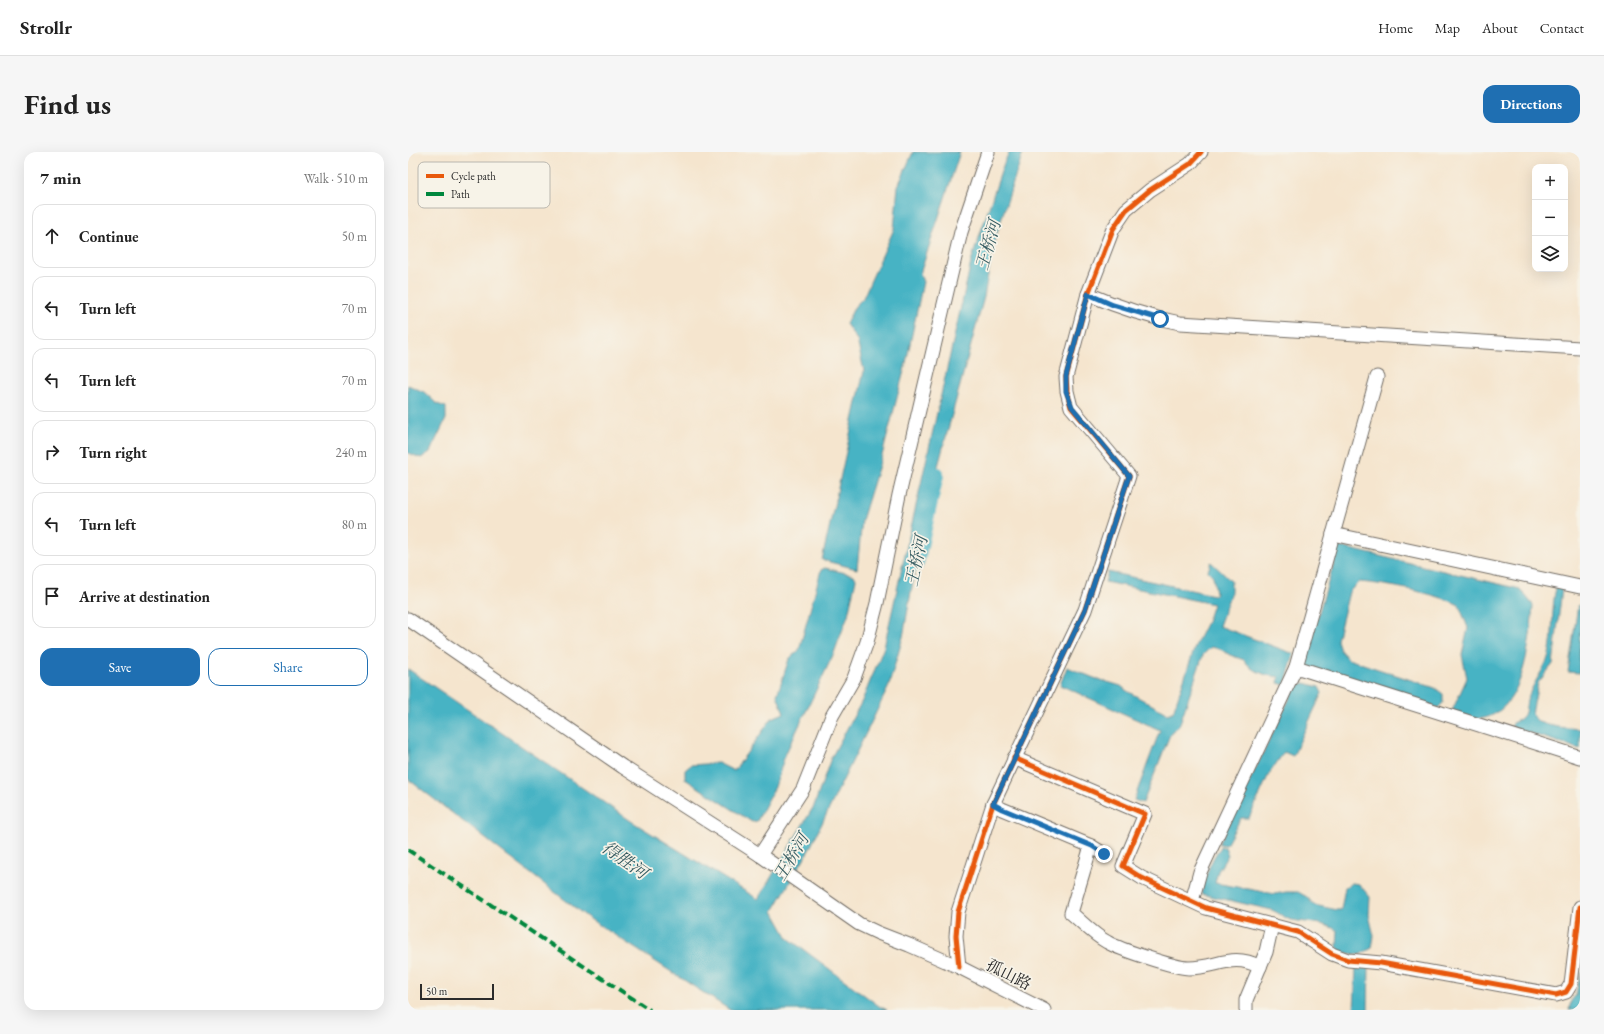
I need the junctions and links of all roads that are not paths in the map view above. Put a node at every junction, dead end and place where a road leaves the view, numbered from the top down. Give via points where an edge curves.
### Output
1 (988, 152) edge
2 (1201, 152) edge
3 (1088, 294) junction
4 (1580, 348) edge
5 (1377, 377) dead end
6 (1333, 534) junction
7 (1580, 587) edge
8 (408, 619) edge
9 (1296, 667) junction
10 (1580, 757) edge
11 (1014, 758) junction
12 (993, 804) junction
13 (1092, 846) junction
14 (1104, 854) dead end
15 (760, 855) junction
16 (1192, 901) junction
17 (1580, 907) edge
18 (1272, 925) junction
19 (959, 967) junction
20 (1260, 967) junction
21 (1044, 1010) edge
22 (1246, 1010) edge

1 - 15 street via 961,232 867,642 854,678 832,716 803,789
2 - 3 street via 1190,164 1150,190 1126,210 1113,229
3 - 4 street via 1113,305 1180,323
3 - 11 street via 1066,376 1066,391 1072,407 1129,476 1085,610
5 - 6 street
6 - 7 street
6 - 9 street
8 - 15 street, 孤山路 via 623,766
9 - 10 street
9 - 16 street via 1200,872
11 - 12 street
11 - 16 street via 1145,814 1123,866 1142,878
12 - 13 street
12 - 19 street via 958,912 956,936
13 - 14 street
13 - 20 street via 1071,913 1106,942 1187,968 1208,967 1230,959 1249,961
15 - 19 street, 孤山路 via 859,924
16 - 18 street via 1206,908
17 - 18 street via 1571,984 1566,992 1556,995 1381,963 1348,960 1332,954 1298,932
18 - 20 street
19 - 21 street, 孤山路
20 - 22 street via 1246,1000

